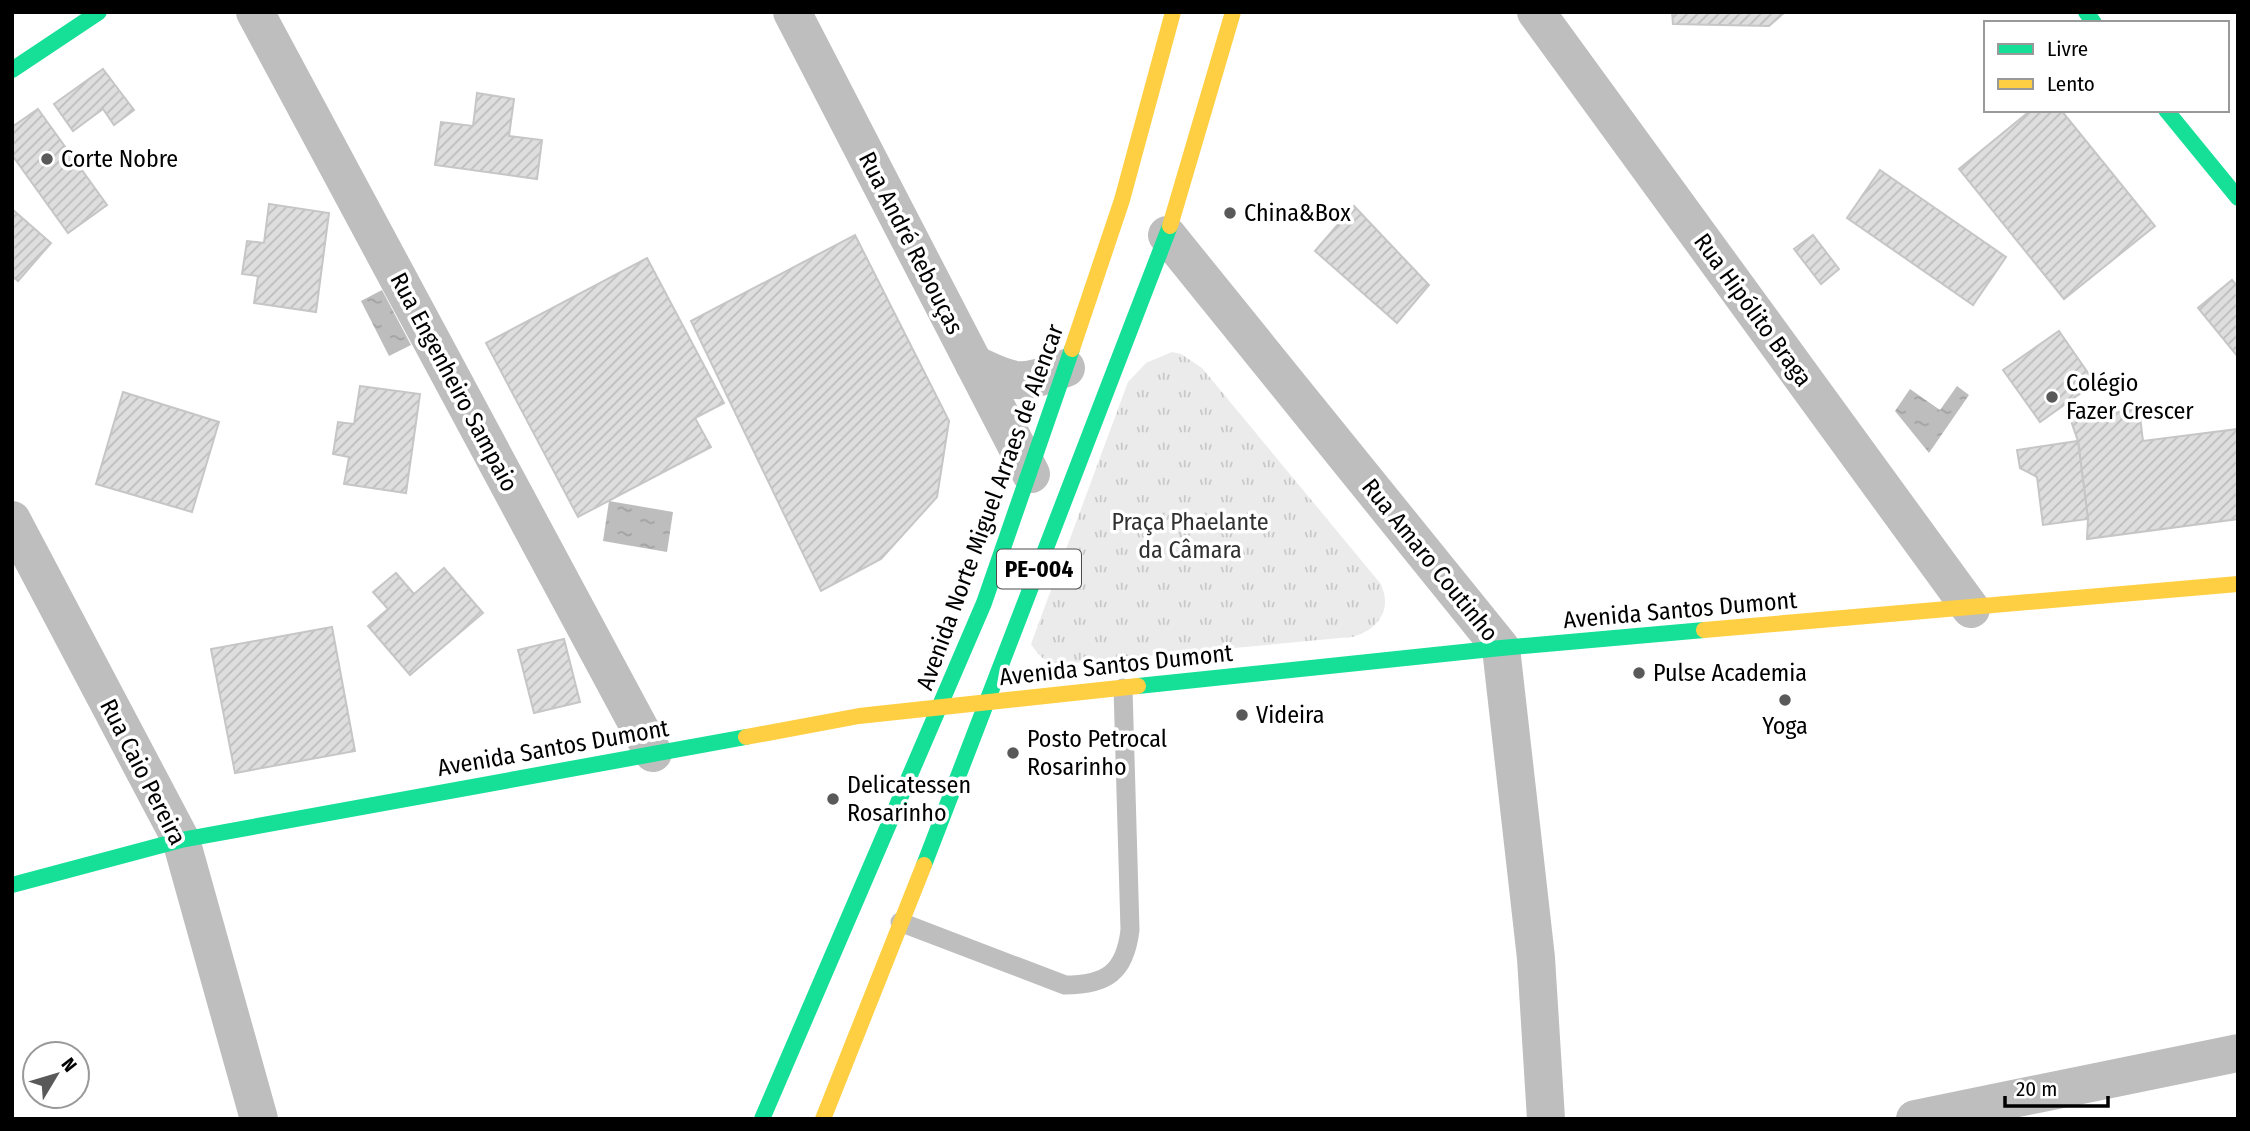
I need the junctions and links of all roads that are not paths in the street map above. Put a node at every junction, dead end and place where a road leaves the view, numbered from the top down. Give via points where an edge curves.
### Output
1 (99, 12) edge
2 (255, 12) edge
3 (792, 12) edge
4 (1173, 12) edge
5 (1233, 12) edge
6 (1536, 12) edge
7 (12, 70) edge
8 (2168, 112) edge
9 (2238, 198) edge
10 (1167, 235) junction
11 (974, 364) junction
12 (1066, 368) junction
13 (1031, 474) junction
14 (12, 520) edge
15 (2238, 584) edge
16 (1970, 608) junction
17 (1501, 648) junction
18 (1123, 688) junction
19 (989, 701) junction
20 (941, 707) junction
21 (653, 753) junction
22 (181, 840) junction
23 (12, 885) edge
24 (901, 922) junction
25 (2236, 1057) edge
26 (2025, 1107) edge
27 (259, 1119) edge
28 (762, 1119) edge
29 (822, 1119) edge
30 (1546, 1119) edge
31 (1915, 1119) edge

1 - 7 street
2 - 21 street, Rua Engenheiro Sampaio
3 - 11 street, Rua André Rebouças
4 - 12 street, Avenida Norte Miguel Arraes de Alencar / PE-004 via 1122,200
5 - 10 street, PE-004
6 - 16 street, Rua Hipólito Braga
8 - 9 street
10 - 17 street, Rua Amaro Coutinho
10 - 19 street, PE-004
11 - 12 street via 1011,381 1034,380
11 - 13 street, Rua André Rebouças
12 - 13 street, Avenida Norte Miguel Arraes de Alencar / PE-004
13 - 20 street, Avenida Norte Miguel Arraes de Alencar / PE-004
14 - 22 street, Rua Caio Pereira
15 - 16 street, Avenida Santos Dumont
16 - 17 street, Avenida Santos Dumont
17 - 18 street, Avenida Santos Dumont
17 - 30 street, Rua Amaro Coutinho via 1536,958
18 - 19 street, Avenida Santos Dumont
18 - 24 lane via 1130,930 1127,956 1113,974 1088,985 1065,985
19 - 20 street, Avenida Santos Dumont
19 - 24 street, PE-004
20 - 21 street, Avenida Santos Dumont via 859,716
20 - 28 street, Avenida Norte Miguel Arraes de Alencar / PE-004
21 - 22 street, Avenida Santos Dumont
22 - 23 street, Avenida Santos Dumont
22 - 27 street, Rua Caio Pereira
24 - 29 street, PE-004
25 - 26 street
26 - 31 street

